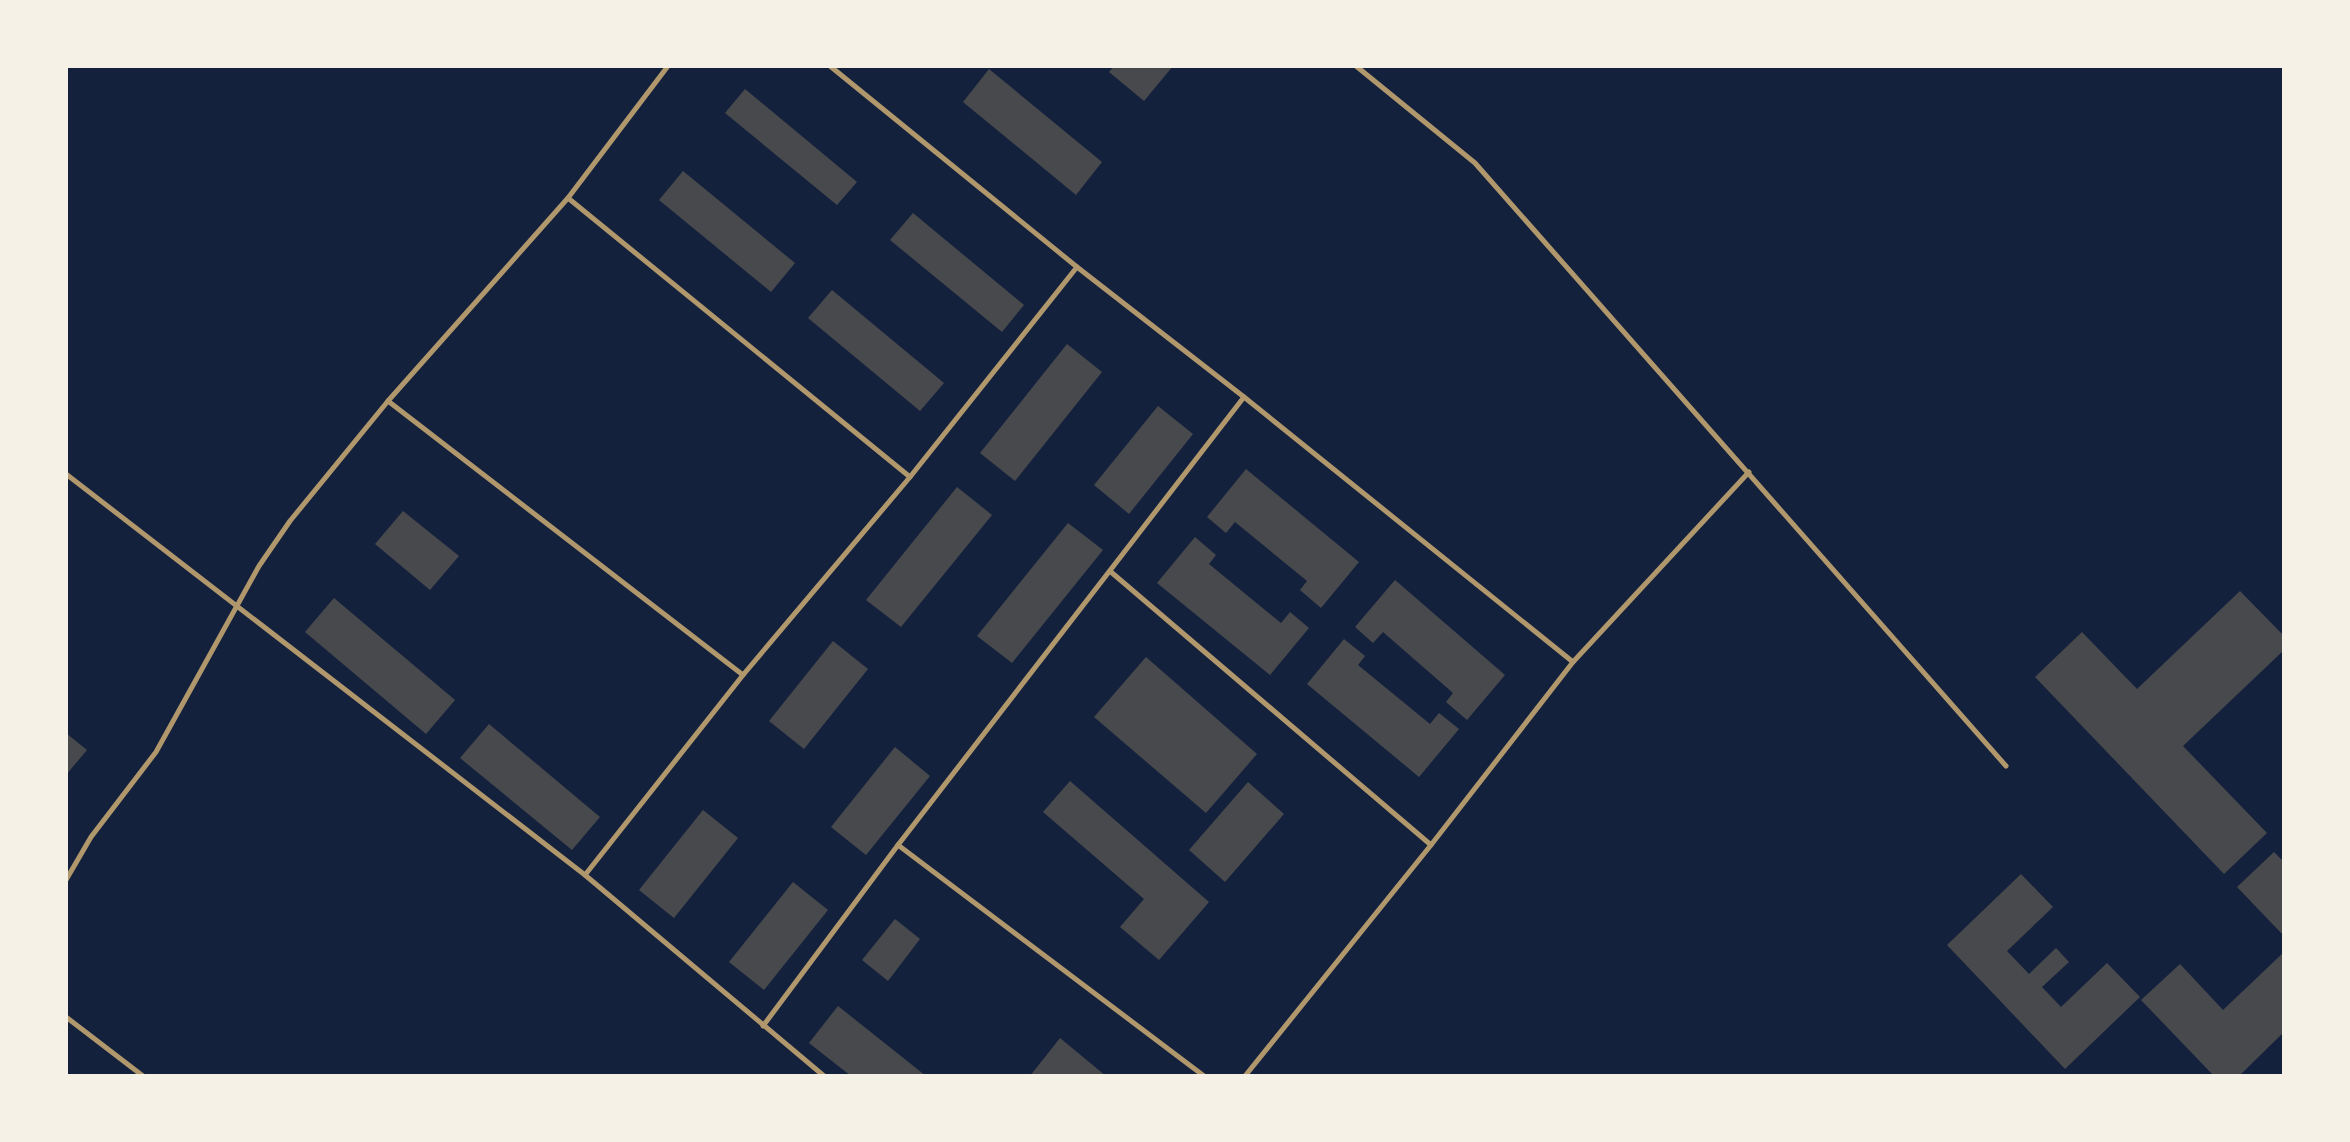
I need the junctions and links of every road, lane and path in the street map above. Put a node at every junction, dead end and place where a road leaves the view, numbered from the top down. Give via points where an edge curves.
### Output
1 (668, 66) edge
2 (830, 66) edge
3 (1356, 66) edge
4 (568, 198) junction
5 (1077, 267) junction
6 (1244, 397) junction
7 (388, 401) junction
8 (1749, 472) junction
9 (66, 474) edge
10 (910, 477) junction
11 (1111, 572) junction
12 (236, 607) junction
13 (1573, 662) junction
14 (743, 675) junction
15 (2006, 766) dead end
16 (898, 845) junction
17 (1431, 845) junction
18 (585, 875) junction
19 (66, 880) edge
20 (66, 1017) edge
21 (763, 1026) junction
22 (143, 1076) edge
23 (824, 1076) edge
24 (1204, 1076) edge
25 (1245, 1076) edge

1 - 4 lane
2 - 5 lane
3 - 8 lane via 1475,163
4 - 7 lane
4 - 10 lane
5 - 6 lane
5 - 10 lane
6 - 11 lane
6 - 13 lane
7 - 12 lane via 290,521
7 - 14 lane
8 - 13 lane
8 - 15 lane
9 - 12 lane
10 - 14 lane
11 - 16 lane
11 - 17 lane
12 - 18 lane
12 - 19 lane via 156,752 91,837
13 - 17 lane
14 - 18 lane
16 - 21 lane
16 - 24 lane
17 - 25 lane
18 - 21 lane
20 - 22 lane
21 - 23 lane

